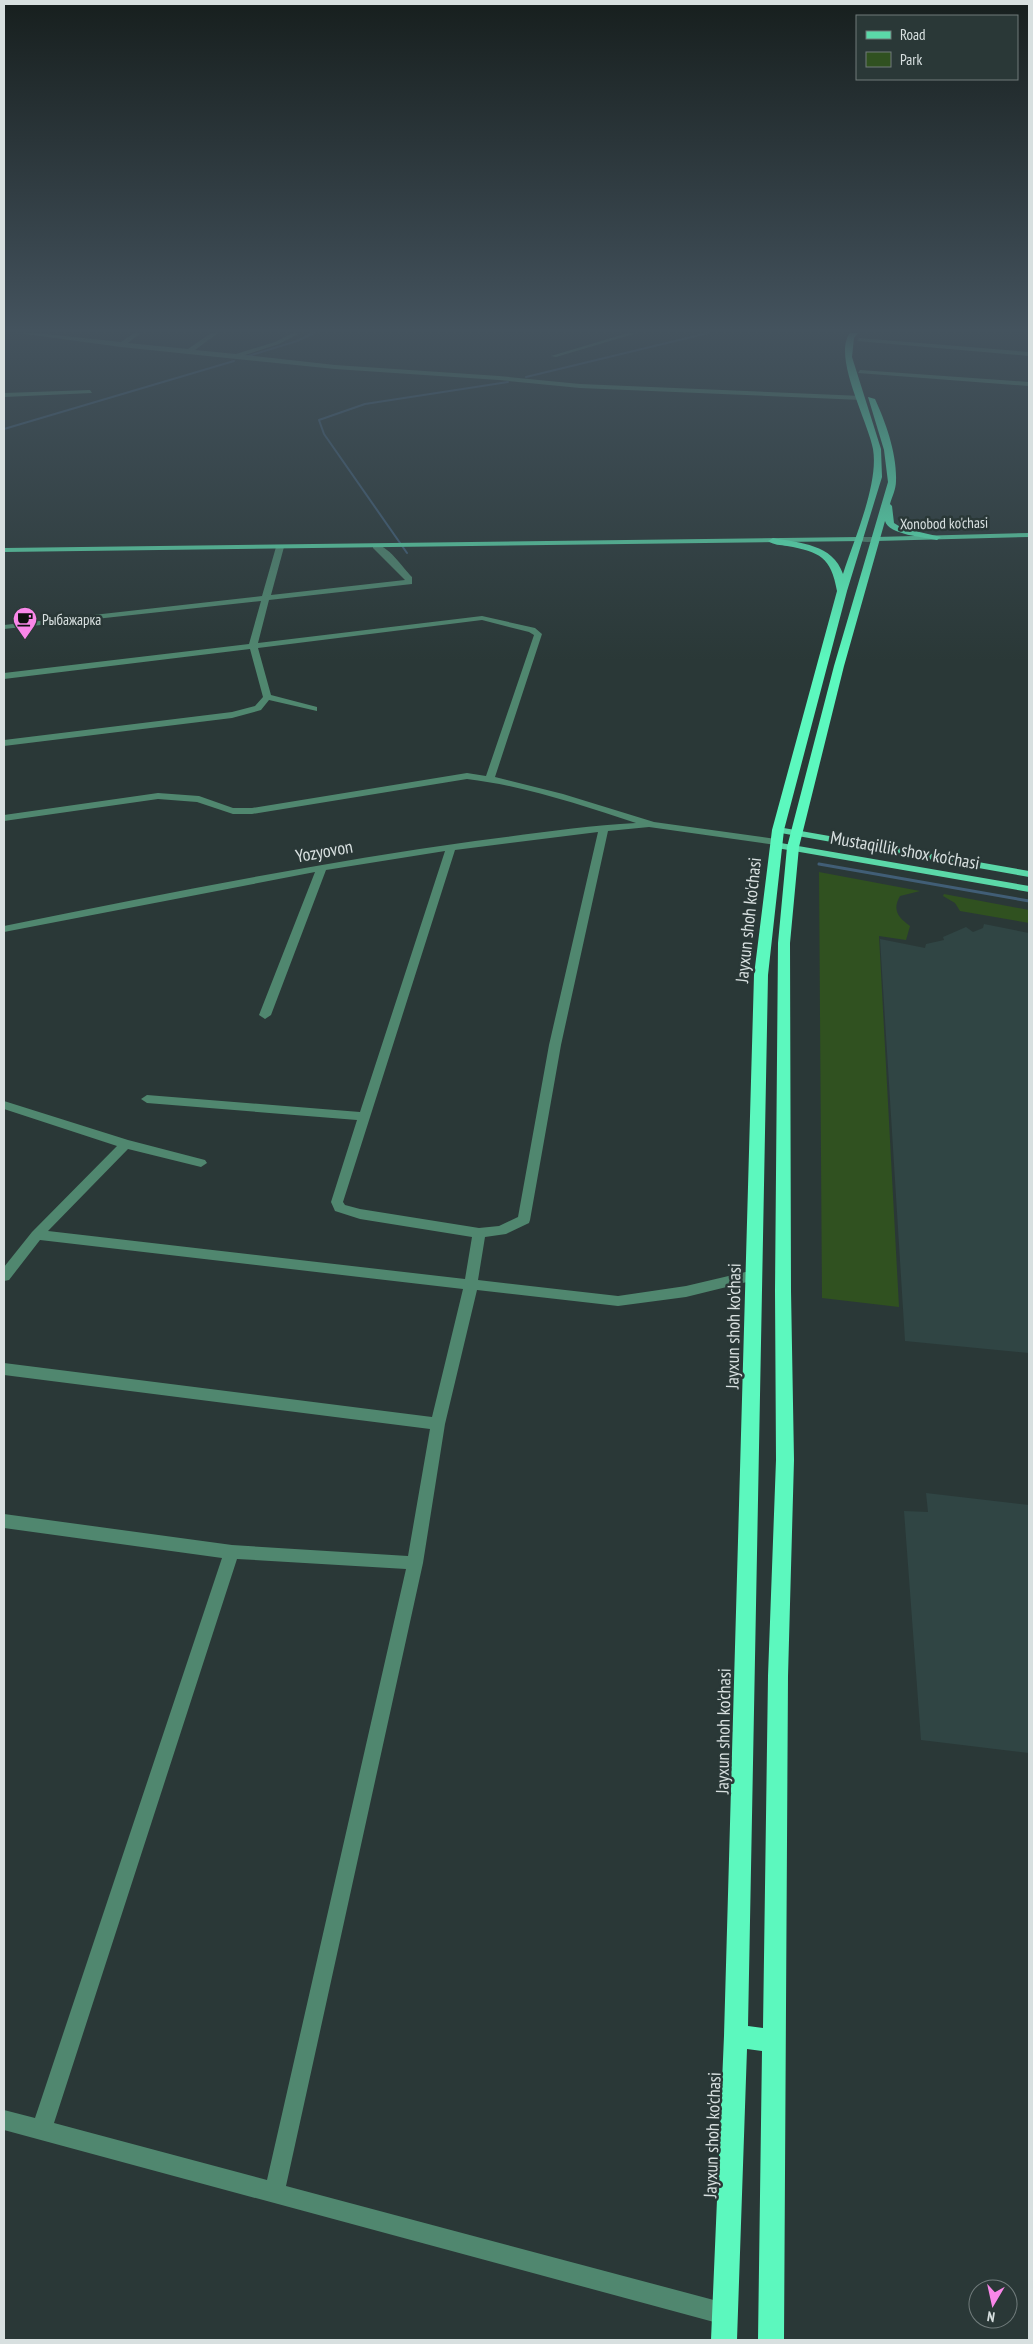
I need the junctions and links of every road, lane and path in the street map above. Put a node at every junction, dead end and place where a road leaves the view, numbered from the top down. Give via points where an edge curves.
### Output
1 (875, 442) edge
2 (886, 442) edge
3 (887, 501) junction
4 (1029, 536) edge
5 (938, 537) junction
6 (868, 539) junction
7 (773, 541) junction
8 (376, 546) junction
9 (280, 547) junction
10 (4, 550) edge
11 (842, 590) junction
12 (265, 598) junction
13 (4, 627) edge
14 (253, 644) junction
15 (4, 676) edge
16 (267, 697) junction
17 (314, 709) dead end
18 (4, 743) edge
19 (490, 779) junction
20 (4, 818) edge
21 (653, 825) junction
22 (604, 828) junction
23 (777, 839) junction
24 (795, 840) junction
25 (451, 847) junction
26 (322, 867) junction
27 (1029, 874) edge
28 (1029, 889) edge
29 (4, 929) edge
30 (265, 1015) dead end
31 (147, 1098) dead end
32 (4, 1105) edge
33 (364, 1116) junction
34 (126, 1144) junction
35 (201, 1163) dead end
36 (480, 1233) junction
37 (37, 1235) junction
38 (754, 1275) junction
39 (4, 1276) edge
40 (471, 1285) junction
41 (4, 1369) edge
42 (438, 1424) junction
43 (4, 1521) edge
44 (232, 1552) junction
45 (415, 1563) junction
46 (736, 2036) junction
47 (775, 2041) junction
48 (4, 2120) edge
49 (42, 2129) junction
50 (274, 2193) junction
51 (725, 2314) junction
52 (724, 2340) edge
53 (771, 2340) edge

1 - 6 highway, Jayxun shoh ko'chasi via 878,477
2 - 3 highway, Jayxun shoh ko'chasi via 892,482
3 - 5 highway via 890,524 898,530
3 - 6 highway, Jayxun shoh ko'chasi
4 - 5 main road, Xonobod ko'chasi
5 - 6 main road, Xonobod ko'chasi
6 - 7 main road, Xonobod ko'chasi
6 - 11 highway, Jayxun shoh ko'chasi
6 - 24 highway, Jayxun shoh ko'chasi via 862,580
7 - 8 main road, Xonobod ko'chasi
7 - 11 highway via 811,549 831,560
8 - 9 main road, Xonobod ko'chasi
8 - 12 street via 409,582
9 - 10 main road, Xonobod ko'chasi
9 - 12 street
11 - 23 highway, Jayxun shoh ko'chasi
12 - 13 street
12 - 14 street
14 - 15 street
14 - 16 street
14 - 19 street via 482,618 532,630 538,634
16 - 17 street
16 - 18 street via 258,708 245,713
19 - 20 street via 467,776 252,811 233,811 199,799 158,796
19 - 21 street via 560,796
21 - 22 street, Yozyovon
21 - 23 street
22 - 25 street, Yozyovon
22 - 36 street via 556,1045 524,1220 501,1232
23 - 24 main road, Mustaqillik shox ko'chasi
23 - 24 main road, Mustaqillik shox ko'chasi
23 - 38 highway, Jayxun shoh ko'chasi via 761,975
24 - 27 main road, Mustaqillik shox ko'chasi
24 - 28 main road, Mustaqillik shox ko'chasi
24 - 47 highway, Jayxun shoh ko'chasi via 784,943 782,1291 785,1460 778,1676
25 - 26 street, Yozyovon
25 - 33 street
26 - 29 street, Yozyovon
26 - 30 street
31 - 33 street
32 - 34 street
33 - 36 street via 337,1202 340,1208
34 - 35 street
34 - 37 street
36 - 40 street
37 - 39 street
37 - 40 street
38 - 40 street via 663,1296 618,1301
38 - 46 highway, Jayxun shoh ko'chasi
40 - 42 street
41 - 42 street
42 - 45 street
43 - 44 street
44 - 45 street
44 - 49 street
45 - 50 street
46 - 47 highway
46 - 51 highway, Jayxun shoh ko'chasi
47 - 53 highway, Jayxun shoh ko'chasi
48 - 49 street
49 - 50 street
50 - 51 street
51 - 52 highway, Jayxun shoh ko'chasi

